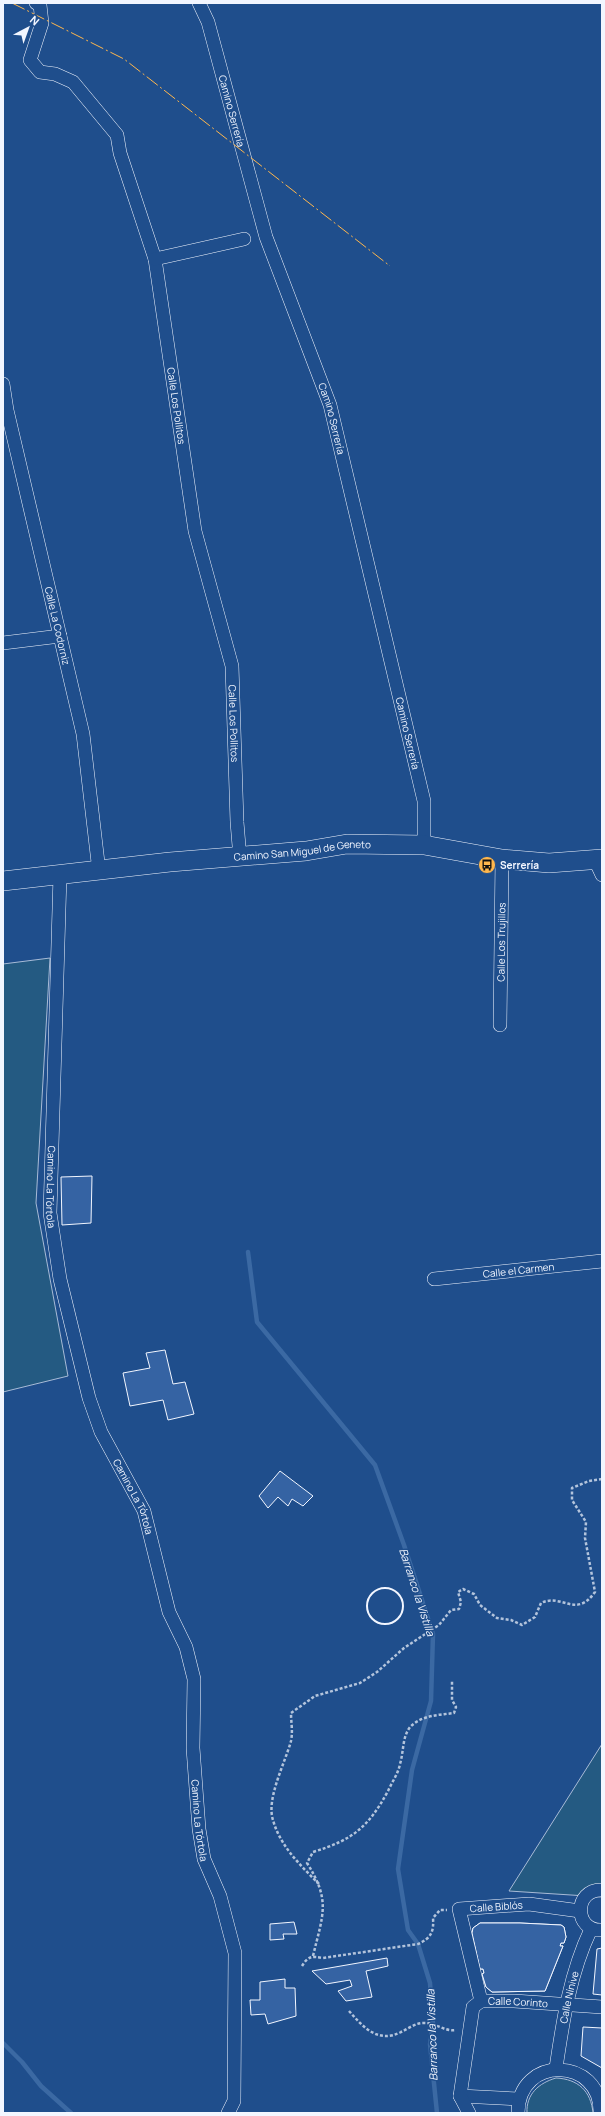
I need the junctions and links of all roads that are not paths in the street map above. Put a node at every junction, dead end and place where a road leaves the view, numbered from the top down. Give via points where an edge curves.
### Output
1 (36, 3) edge
2 (199, 3) edge
3 (244, 239) dead end
4 (156, 259) junction
5 (3, 384) edge
6 (5, 411) edge
7 (60, 636) junction
8 (3, 643) edge
9 (424, 845) junction
10 (240, 858) junction
11 (502, 859) junction
12 (600, 865) edge
13 (99, 871) junction
14 (60, 875) junction
15 (3, 881) edge
16 (500, 1025) dead end
17 (602, 1261) edge
18 (434, 1280) dead end
19 (602, 1890) edge
20 (580, 1911) junction
21 (597, 1929) edge
22 (481, 2001) junction
23 (566, 2005) junction
24 (602, 2007) edge
25 (556, 2068) junction
26 (460, 2096) junction
27 (518, 2099) junction
28 (601, 2106) edge
29 (228, 2113) edge
30 (469, 2113) edge
31 (518, 2113) edge

1 - 4 street, Calle Los Pollitos via 40,6 42,23 30,60 40,72 55,74 73,82 117,135 120,153
2 - 9 street, Camino Serrería via 208,22 266,237 330,405 424,801
3 - 4 street
4 - 10 street, Calle Los Pollitos via 195,531 232,666
5 - 6 street, Calle La Codorniz
6 - 7 street, Calle La Codorniz
7 - 8 street
7 - 13 street, Calle La Codorniz via 83,734
9 - 10 main road, Camino San Miguel de Geneto via 346,844
9 - 11 main road, Camino San Miguel de Geneto
10 - 13 main road, Camino San Miguel de Geneto via 170,862
11 - 12 main road, Camino San Miguel de Geneto
11 - 16 street, Calle Los Trujillos
13 - 14 main road, Camino San Miguel de Geneto
14 - 15 main road, Camino San Miguel de Geneto
14 - 29 street, Camino La Tórtola via 50,1213 60,1279 89,1398 101,1432 144,1511 169,1612 186,1647 194,1679 193,1748 199,1829 204,1859 220,1896 235,1954 234,2101
17 - 18 street, Calle el Carmen
19 - 20 street via 588,1893 583,1898
20 - 21 street via 583,1921
20 - 22 street, Calle Biblós via 529,1904 459,1908
21 - 23 street, Calle Nínive via 579,1955
22 - 23 street, Calle Corinto
22 - 26 street via 473,2007
23 - 24 street, Calle Corinto
23 - 25 street, Calle Nínive
25 - 27 street via 536,2076 526,2085
25 - 28 street via 579,2073 593,2086
26 - 27 street
26 - 30 street
27 - 31 street

